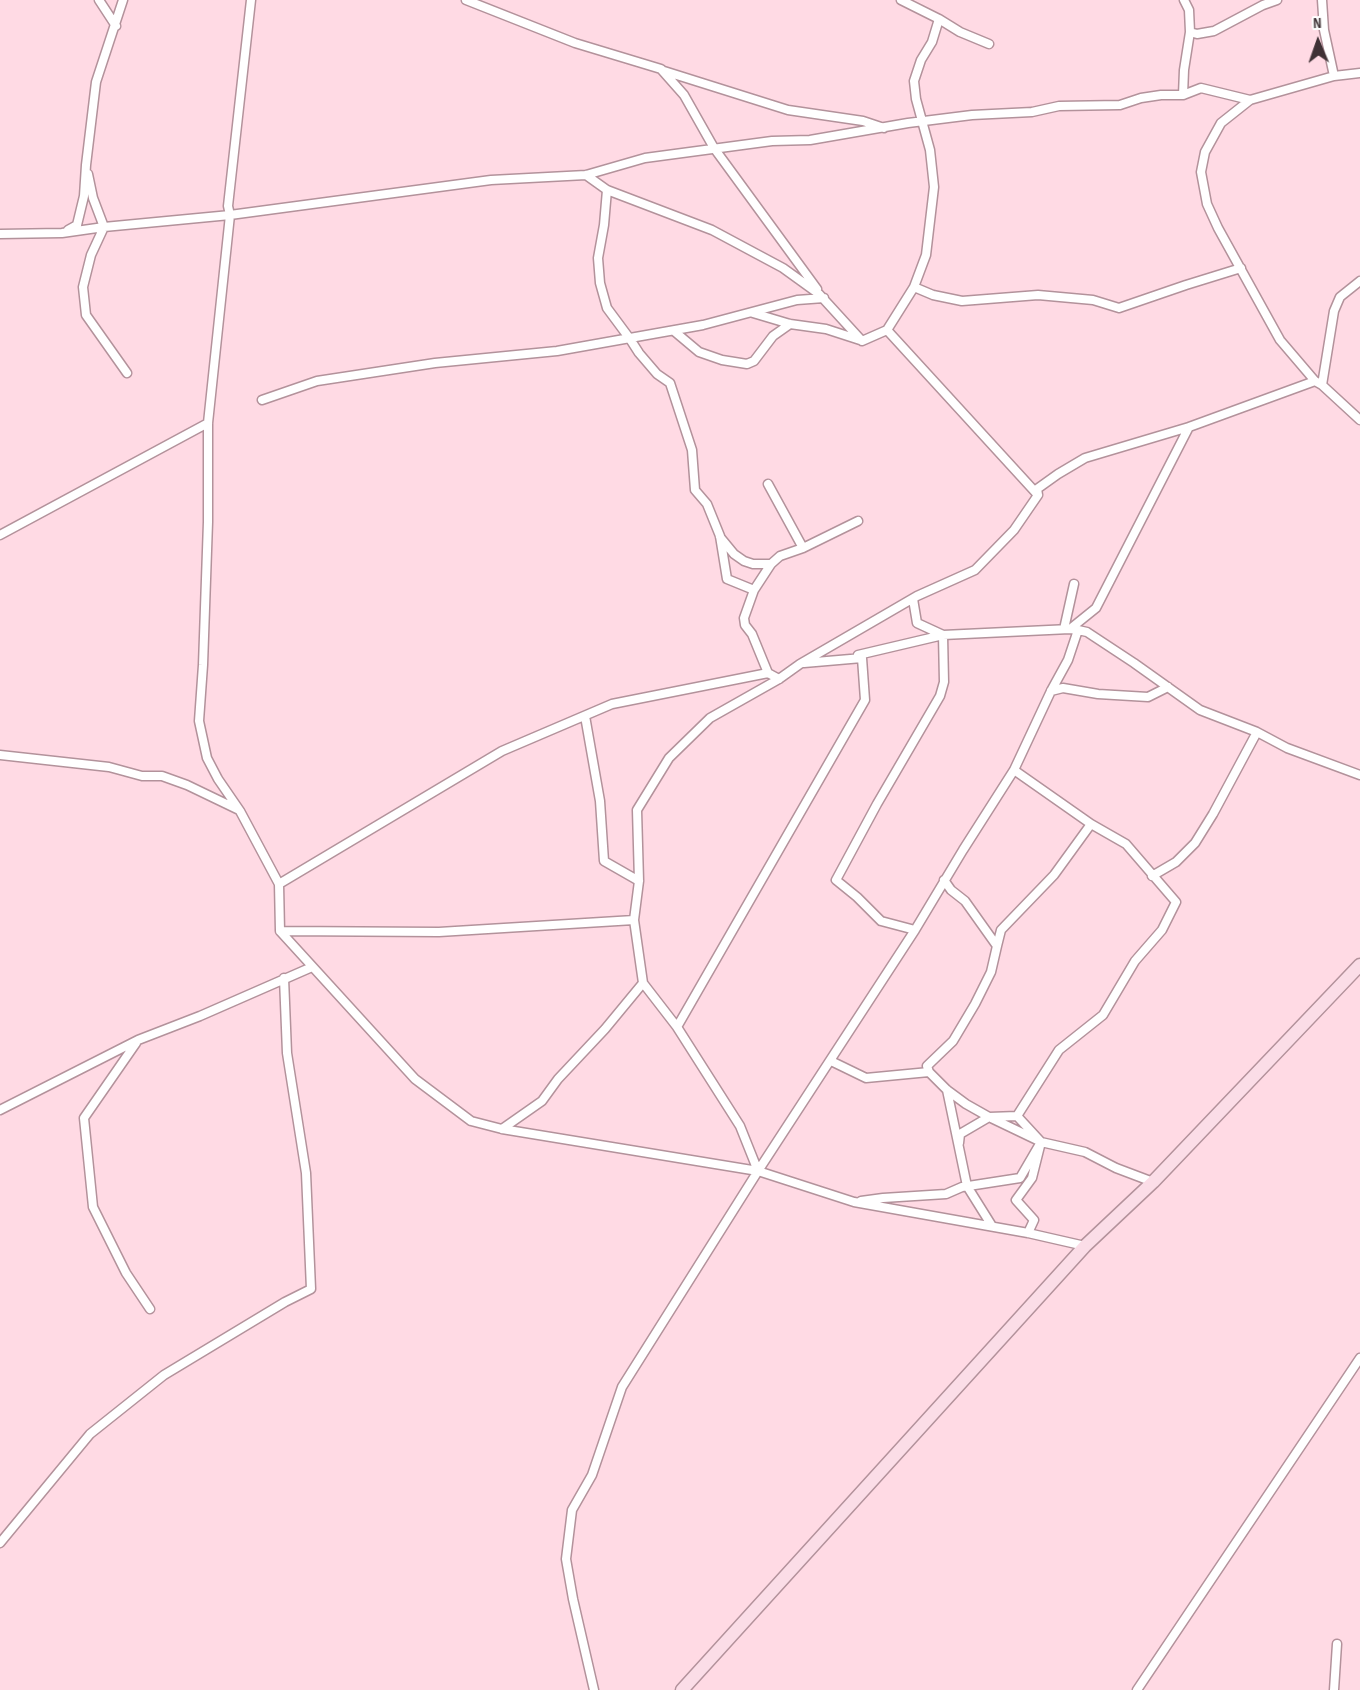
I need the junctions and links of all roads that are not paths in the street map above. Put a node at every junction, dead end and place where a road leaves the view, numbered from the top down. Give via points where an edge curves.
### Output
1 (99, 0) edge
2 (123, 0) edge
3 (251, 0) edge
4 (466, 0) edge
5 (901, 0) edge
6 (1184, 0) edge
7 (1277, 0) edge
8 (1322, 0) edge
9 (939, 19) junction
10 (116, 26) junction
11 (1190, 32) junction
12 (989, 44) dead end
13 (661, 69) junction
14 (1360, 73) edge
15 (1334, 76) junction
16 (1183, 95) junction
17 (1250, 100) junction
18 (923, 122) junction
19 (884, 128) junction
20 (714, 148) junction
21 (86, 165) junction
22 (586, 175) junction
23 (607, 190) junction
24 (230, 215) junction
25 (104, 227) junction
26 (62, 233) junction
27 (0, 234) edge
28 (1241, 268) junction
29 (1360, 281) edge
30 (914, 287) junction
31 (824, 298) junction
32 (753, 312) junction
33 (790, 324) junction
34 (887, 330) junction
35 (674, 331) junction
36 (630, 339) junction
37 (862, 340) junction
38 (127, 373) dead end
39 (1318, 383) junction
40 (262, 400) dead end
41 (1360, 420) edge
42 (208, 423) junction
43 (1189, 427) junction
44 (768, 484) dead end
45 (1038, 495) junction
46 (858, 521) dead end
47 (0, 536) edge
48 (720, 536) junction
49 (803, 548) junction
50 (771, 564) junction
51 (1074, 584) dead end
52 (754, 590) junction
53 (914, 599) junction
54 (1071, 629) junction
55 (943, 635) junction
56 (862, 658) junction
57 (800, 663) junction
58 (768, 673) junction
59 (779, 680) junction
60 (1168, 687) junction
61 (1051, 691) junction
62 (585, 716) junction
63 (1257, 732) junction
64 (0, 755) edge
65 (1014, 770) junction
66 (1360, 775) edge
67 (240, 811) junction
68 (1091, 824) junction
69 (1152, 876) junction
70 (944, 880) junction
71 (639, 881) junction
72 (279, 884) junction
73 (634, 920) junction
74 (915, 930) junction
75 (280, 931) junction
76 (997, 946) junction
77 (1360, 965) edge
78 (312, 967) junction
79 (284, 978) junction
80 (643, 983) junction
81 (677, 1027) junction
82 (138, 1040) junction
83 (831, 1061) junction
84 (929, 1072) junction
85 (947, 1090) junction
86 (0, 1110) edge
87 (1017, 1116) junction
88 (989, 1117) junction
89 (502, 1129) junction
90 (1041, 1142) junction
91 (958, 1150) junction
92 (758, 1171) junction
93 (1153, 1182) junction
94 (967, 1186) junction
95 (854, 1202) junction
96 (992, 1226) junction
97 (1028, 1233) junction
98 (1085, 1246) junction
99 (150, 1309) dead end
100 (1360, 1358) edge
101 (0, 1543) edge
102 (1337, 1644) dead end
103 (594, 1690) edge
104 (682, 1690) edge
105 (1137, 1690) edge
106 (1334, 1690) edge

1 - 10 street
2 - 10 street
3 - 24 street
4 - 13 street via 574,43
5 - 9 street
6 - 11 street via 1189,10
7 - 11 street via 1214,30
8 - 15 street
9 - 12 street
9 - 18 street via 914,81
10 - 21 street via 96,82
11 - 16 street
13 - 19 street via 788,110 863,121
13 - 20 street via 684,95
14 - 15 street
15 - 17 street
16 - 17 street via 1201,88
16 - 18 street via 1151,96 1120,105 1059,106
17 - 28 street via 1221,123 1204,152 1201,172 1207,204
18 - 19 street
18 - 30 street via 934,188 926,255
19 - 20 street via 810,140
20 - 22 street via 645,158
20 - 31 street
21 - 25 street
21 - 26 street via 77,225
22 - 23 street
22 - 24 street via 490,180
23 - 31 street via 712,230 783,268
23 - 36 street via 598,258 600,283 607,308
24 - 25 street
24 - 42 street
25 - 26 street
25 - 38 street via 83,286 86,315
26 - 27 street
28 - 30 street via 1119,308 1093,300 1038,295 962,301
28 - 39 street via 1280,340
29 - 39 street via 1340,297 1334,311
30 - 34 street
31 - 32 street via 797,300
31 - 37 street
32 - 33 street
32 - 35 street
33 - 35 street via 747,364 699,352
33 - 37 street
34 - 37 street
34 - 45 street
35 - 36 street
36 - 40 street via 317,381
36 - 48 street via 670,384 692,450 695,490 707,504
39 - 41 street
39 - 43 street
42 - 47 street
42 - 67 street via 199,721 207,758
43 - 45 street via 1085,458 1037,489
43 - 54 street via 1096,608
44 - 49 street
45 - 53 street via 1014,530 975,570
46 - 49 street
48 - 50 street via 744,561
48 - 52 street via 727,579
49 - 50 street via 780,556
50 - 52 street
51 - 54 street
52 - 58 street via 745,625
53 - 55 street via 917,623
53 - 57 street
54 - 55 street
54 - 60 street via 1087,632
54 - 61 street via 1068,660
55 - 56 street via 858,655
55 - 74 street via 944,682 940,696 836,880 881,921
56 - 57 street
56 - 81 street via 865,700
57 - 59 street
58 - 59 street
58 - 62 street via 612,704
59 - 71 street via 710,718 669,758 637,810
60 - 61 street via 1148,697 1063,688
60 - 63 street via 1200,710
61 - 65 street
62 - 71 street via 600,801 604,861
62 - 72 street via 502,751
63 - 66 street via 1287,748
63 - 69 street via 1195,843 1176,862
64 - 67 street via 162,776
65 - 68 street
65 - 70 street
67 - 72 street
68 - 69 street via 1126,844
68 - 76 street via 1054,875 1001,930
69 - 87 street via 1176,902 1162,930 1135,961 1103,1015 1059,1050
70 - 74 street
70 - 76 street via 965,901
71 - 73 street
72 - 75 street
73 - 75 street via 439,932
73 - 80 street
74 - 83 street
75 - 78 street
76 - 84 street via 991,972 975,1004 953,1041 927,1066
77 - 93 street
78 - 79 street
78 - 89 street via 415,1079 471,1121
79 - 82 street
79 - 101 street via 287,1053 306,1173 311,1288 165,1375 90,1434
80 - 81 street
80 - 89 street via 542,1101
81 - 92 street via 740,1126
82 - 86 street
82 - 99 street via 84,1118 93,1207 126,1273
83 - 84 street via 866,1078
83 - 92 street
84 - 85 street
85 - 88 street
85 - 91 street
87 - 88 street
87 - 90 street
88 - 90 street
88 - 91 street via 960,1134
89 - 92 street
90 - 93 street via 1085,1152
90 - 94 street via 1020,1178
90 - 97 street via 1032,1178 1016,1200 1034,1220
91 - 94 street
92 - 95 street
92 - 103 street via 622,1387 592,1475 572,1509 566,1559
93 - 98 street
94 - 95 street via 946,1194
94 - 96 street
95 - 96 street
96 - 97 street
97 - 98 street
98 - 104 street
100 - 105 street
102 - 106 street

